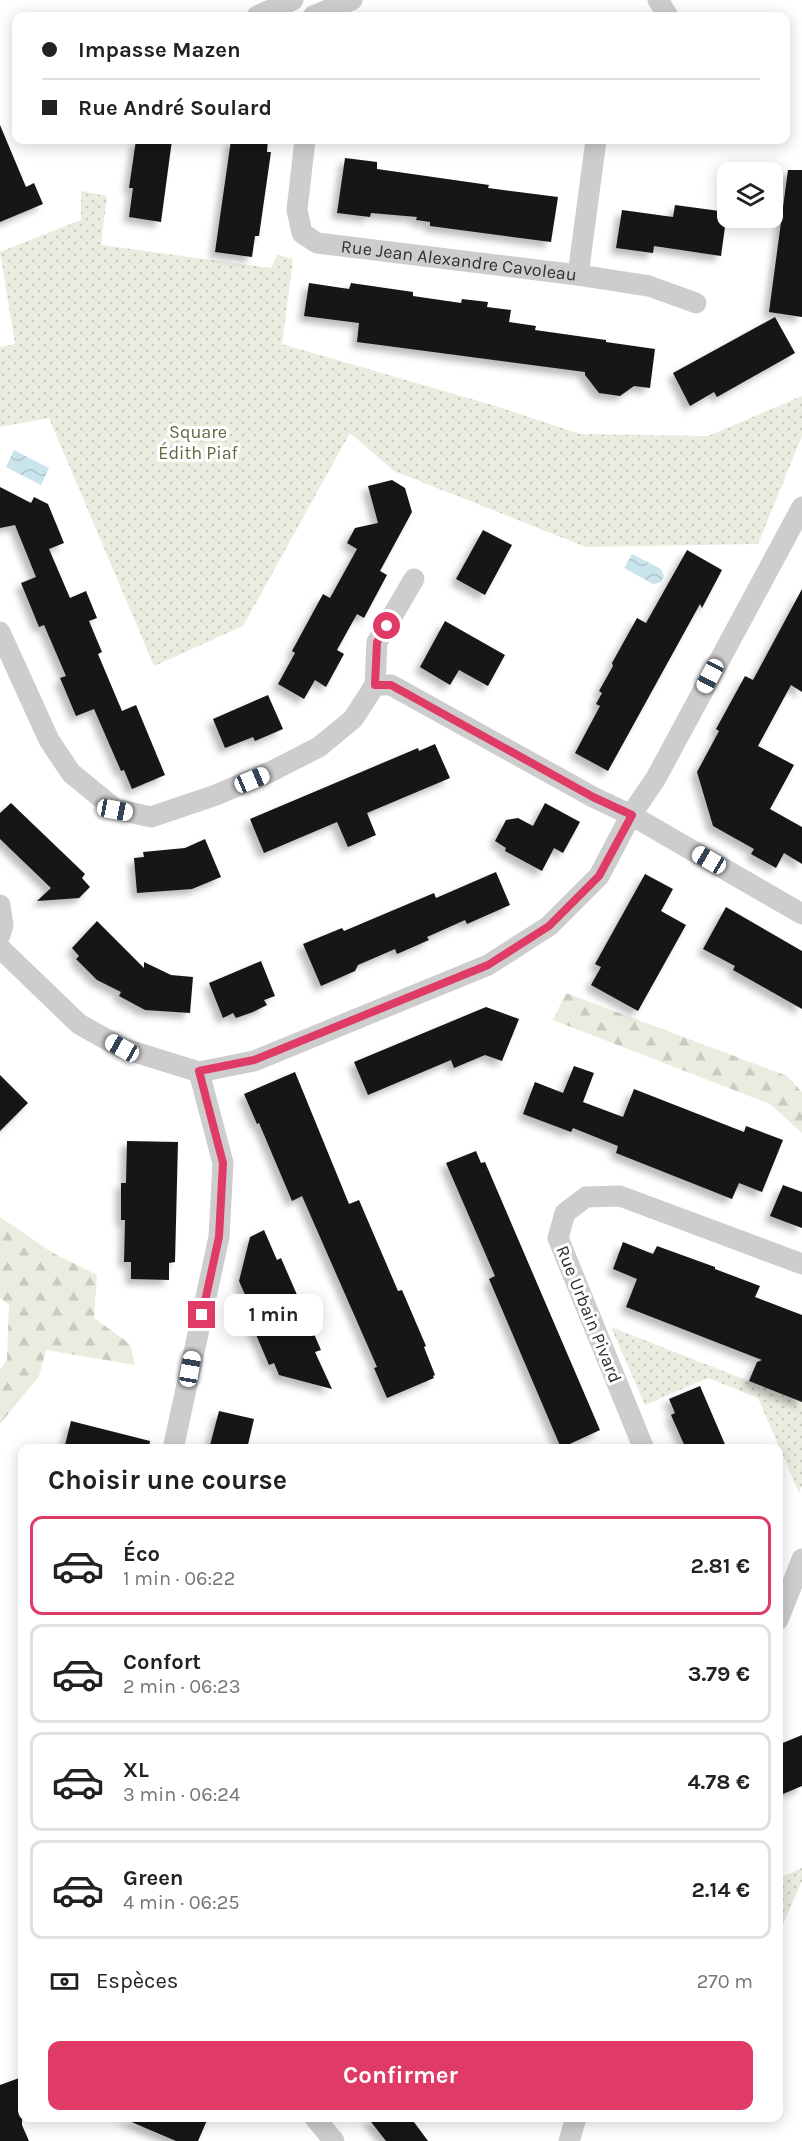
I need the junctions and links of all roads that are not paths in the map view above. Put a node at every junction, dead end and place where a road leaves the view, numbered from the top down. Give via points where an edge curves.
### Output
1 (294, 0) edge
2 (352, 0) edge
3 (266, 12) edge
4 (304, 12) edge
5 (323, 12) edge
6 (305, 144) edge
7 (595, 144) edge
8 (578, 275) junction
9 (696, 303) dead end
10 (802, 507) edge
11 (414, 579) dead end
12 (0, 632) edge
13 (375, 685) junction
14 (632, 815) junction
15 (0, 905) edge
16 (802, 914) edge
17 (0, 935) edge
18 (0, 948) edge
19 (199, 1071) junction
20 (802, 1264) edge
21 (174, 1444) edge
22 (642, 1444) edge
23 (802, 1559) edge
24 (783, 1601) edge
25 (318, 2122) edge
26 (575, 2122) edge
27 (334, 2141) edge
28 (569, 2141) edge

1 - 3 street
1 - 4 street
2 - 5 street
6 - 8 street, Rue Jean Alexandre Cavoleau via 297,210 302,232 317,243
7 - 8 street, Rue Jean Alexandre Cavoleau
8 - 9 street via 649,286
10 - 14 street via 656,778
11 - 13 street via 377,642
12 - 13 street via 49,740 71,773 115,810 151,817 216,795 319,747 353,719
13 - 14 street via 391,685
14 - 16 street
14 - 19 street via 599,876 549,926 488,965 254,1060
15 - 17 street
18 - 19 street via 79,1024 122,1048
19 - 21 street via 223,1163 219,1237
20 - 22 street, Rue Urbain Pivard via 620,1196 586,1197 565,1213 558,1238
23 - 24 street
25 - 27 street
26 - 28 street

